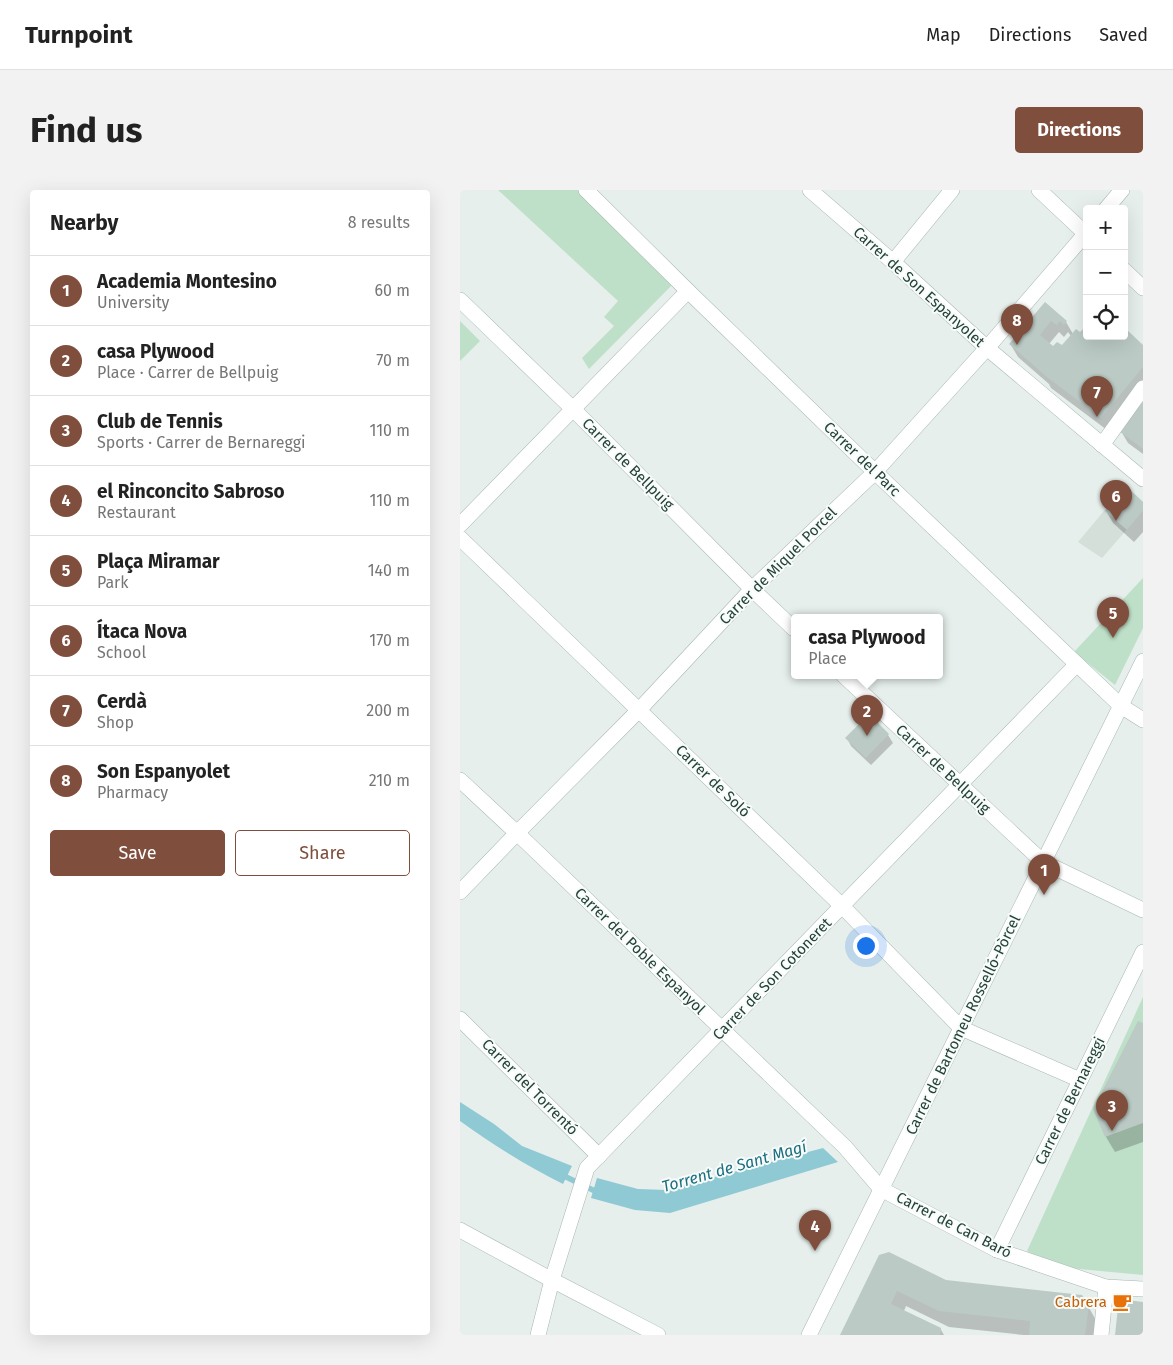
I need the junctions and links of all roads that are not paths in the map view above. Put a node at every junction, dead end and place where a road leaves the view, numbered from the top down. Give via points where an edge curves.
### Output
1 (586, 190) edge
2 (810, 190) edge
3 (952, 190) edge
4 (1039, 190) edge
5 (1122, 190) edge
6 (1109, 205) edge
7 (1083, 231) edge
8 (1083, 237) edge
9 (893, 262) junction
10 (1128, 274) edge
11 (1143, 288) edge
12 (688, 291) junction
13 (460, 300) edge
14 (987, 348) junction
15 (1143, 388) edge
16 (573, 409) junction
17 (1102, 444) junction
18 (875, 472) junction
19 (1143, 479) edge
20 (460, 524) edge
21 (460, 538) edge
22 (752, 589) junction
23 (791, 626) edge
24 (1143, 661) edge
25 (1077, 664) junction
26 (847, 679) edge
27 (1120, 706) junction
28 (640, 710) junction
29 (1143, 720) edge
30 (460, 780) edge
31 (960, 785) junction
32 (517, 833) junction
33 (1043, 862) junction
34 (460, 892) edge
35 (842, 906) junction
36 (1143, 910) edge
37 (1143, 952) edge
38 (460, 1019) edge
39 (961, 1028) junction
40 (722, 1030) junction
41 (1080, 1080) junction
42 (599, 1156) junction
43 (881, 1189) junction
44 (460, 1230) edge
45 (997, 1250) junction
46 (552, 1280) junction
47 (1106, 1287) junction
48 (1143, 1289) edge
49 (538, 1335) edge
50 (658, 1335) edge
51 (809, 1335) edge
52 (1100, 1335) edge

1 - 12 street, Carrer del Parc
2 - 9 street, Carrer de Son Espanyolet
3 - 9 street
4 - 7 street
5 - 6 street
8 - 14 street, Carrer de Miquel Porcel
9 - 14 street, Carrer de Son Espanyolet
10 - 11 street
12 - 16 street
12 - 18 street, Carrer del Parc
13 - 16 street, Carrer de Bellpuig
14 - 17 street, Carrer de Son Espanyolet
14 - 18 street, Carrer de Miquel Porcel
15 - 17 street
16 - 20 street
16 - 22 street, Carrer de Bellpuig
17 - 19 street, Carrer de Son Espanyolet
18 - 22 street, Carrer de Miquel Porcel
18 - 25 street, Carrer del Parc
21 - 28 street, Carrer de Soló
22 - 23 street, Carrer de Bellpuig
22 - 28 street, Carrer de Miquel Porcel
24 - 27 street, Carrer de Bartomeu Rosselló-Pòrcel
25 - 27 street, Carrer del Parc
25 - 31 street, Carrer de Son Cotoneret
26 - 31 street, Carrer de Bellpuig
27 - 29 street, Carrer del Parc
27 - 33 street, Carrer de Bartomeu Rosselló-Pòrcel
28 - 32 street, Carrer de Miquel Porcel
28 - 35 street, Carrer de Soló
30 - 32 street, Carrer del Poble Espanyol
31 - 33 street, Carrer de Bellpuig
31 - 35 street, Carrer de Son Cotoneret
32 - 34 street, Carrer de Miquel Porcel
32 - 40 street, Carrer del Poble Espanyol
33 - 36 street, Carrer de Bellpuig
33 - 39 street, Carrer de Bartomeu Rosselló-Pòrcel
35 - 39 street, Carrer de Soló
35 - 40 street, Carrer de Son Cotoneret
37 - 41 street, Carrer de Bernareggi
38 - 42 street, Carrer del Torrentó
39 - 41 street
39 - 43 street, Carrer de Bartomeu Rosselló-Pòrcel
40 - 42 street, Carrer de Son Cotoneret
40 - 43 street, Carrer del Poble Espanyol via 844,1148
41 - 45 street, Carrer de Bernareggi
42 - 46 street, Carrer de Son Cotoneret via 587,1168
43 - 45 street, Carrer de Can Baró
43 - 51 street, Carrer de Bartomeu Rosselló-Pòrcel
44 - 46 street
45 - 47 street, Carrer de Can Baró
46 - 49 street, Carrer de Son Cotoneret
46 - 50 street
47 - 48 street, Carrer de Can Baró
47 - 52 street

